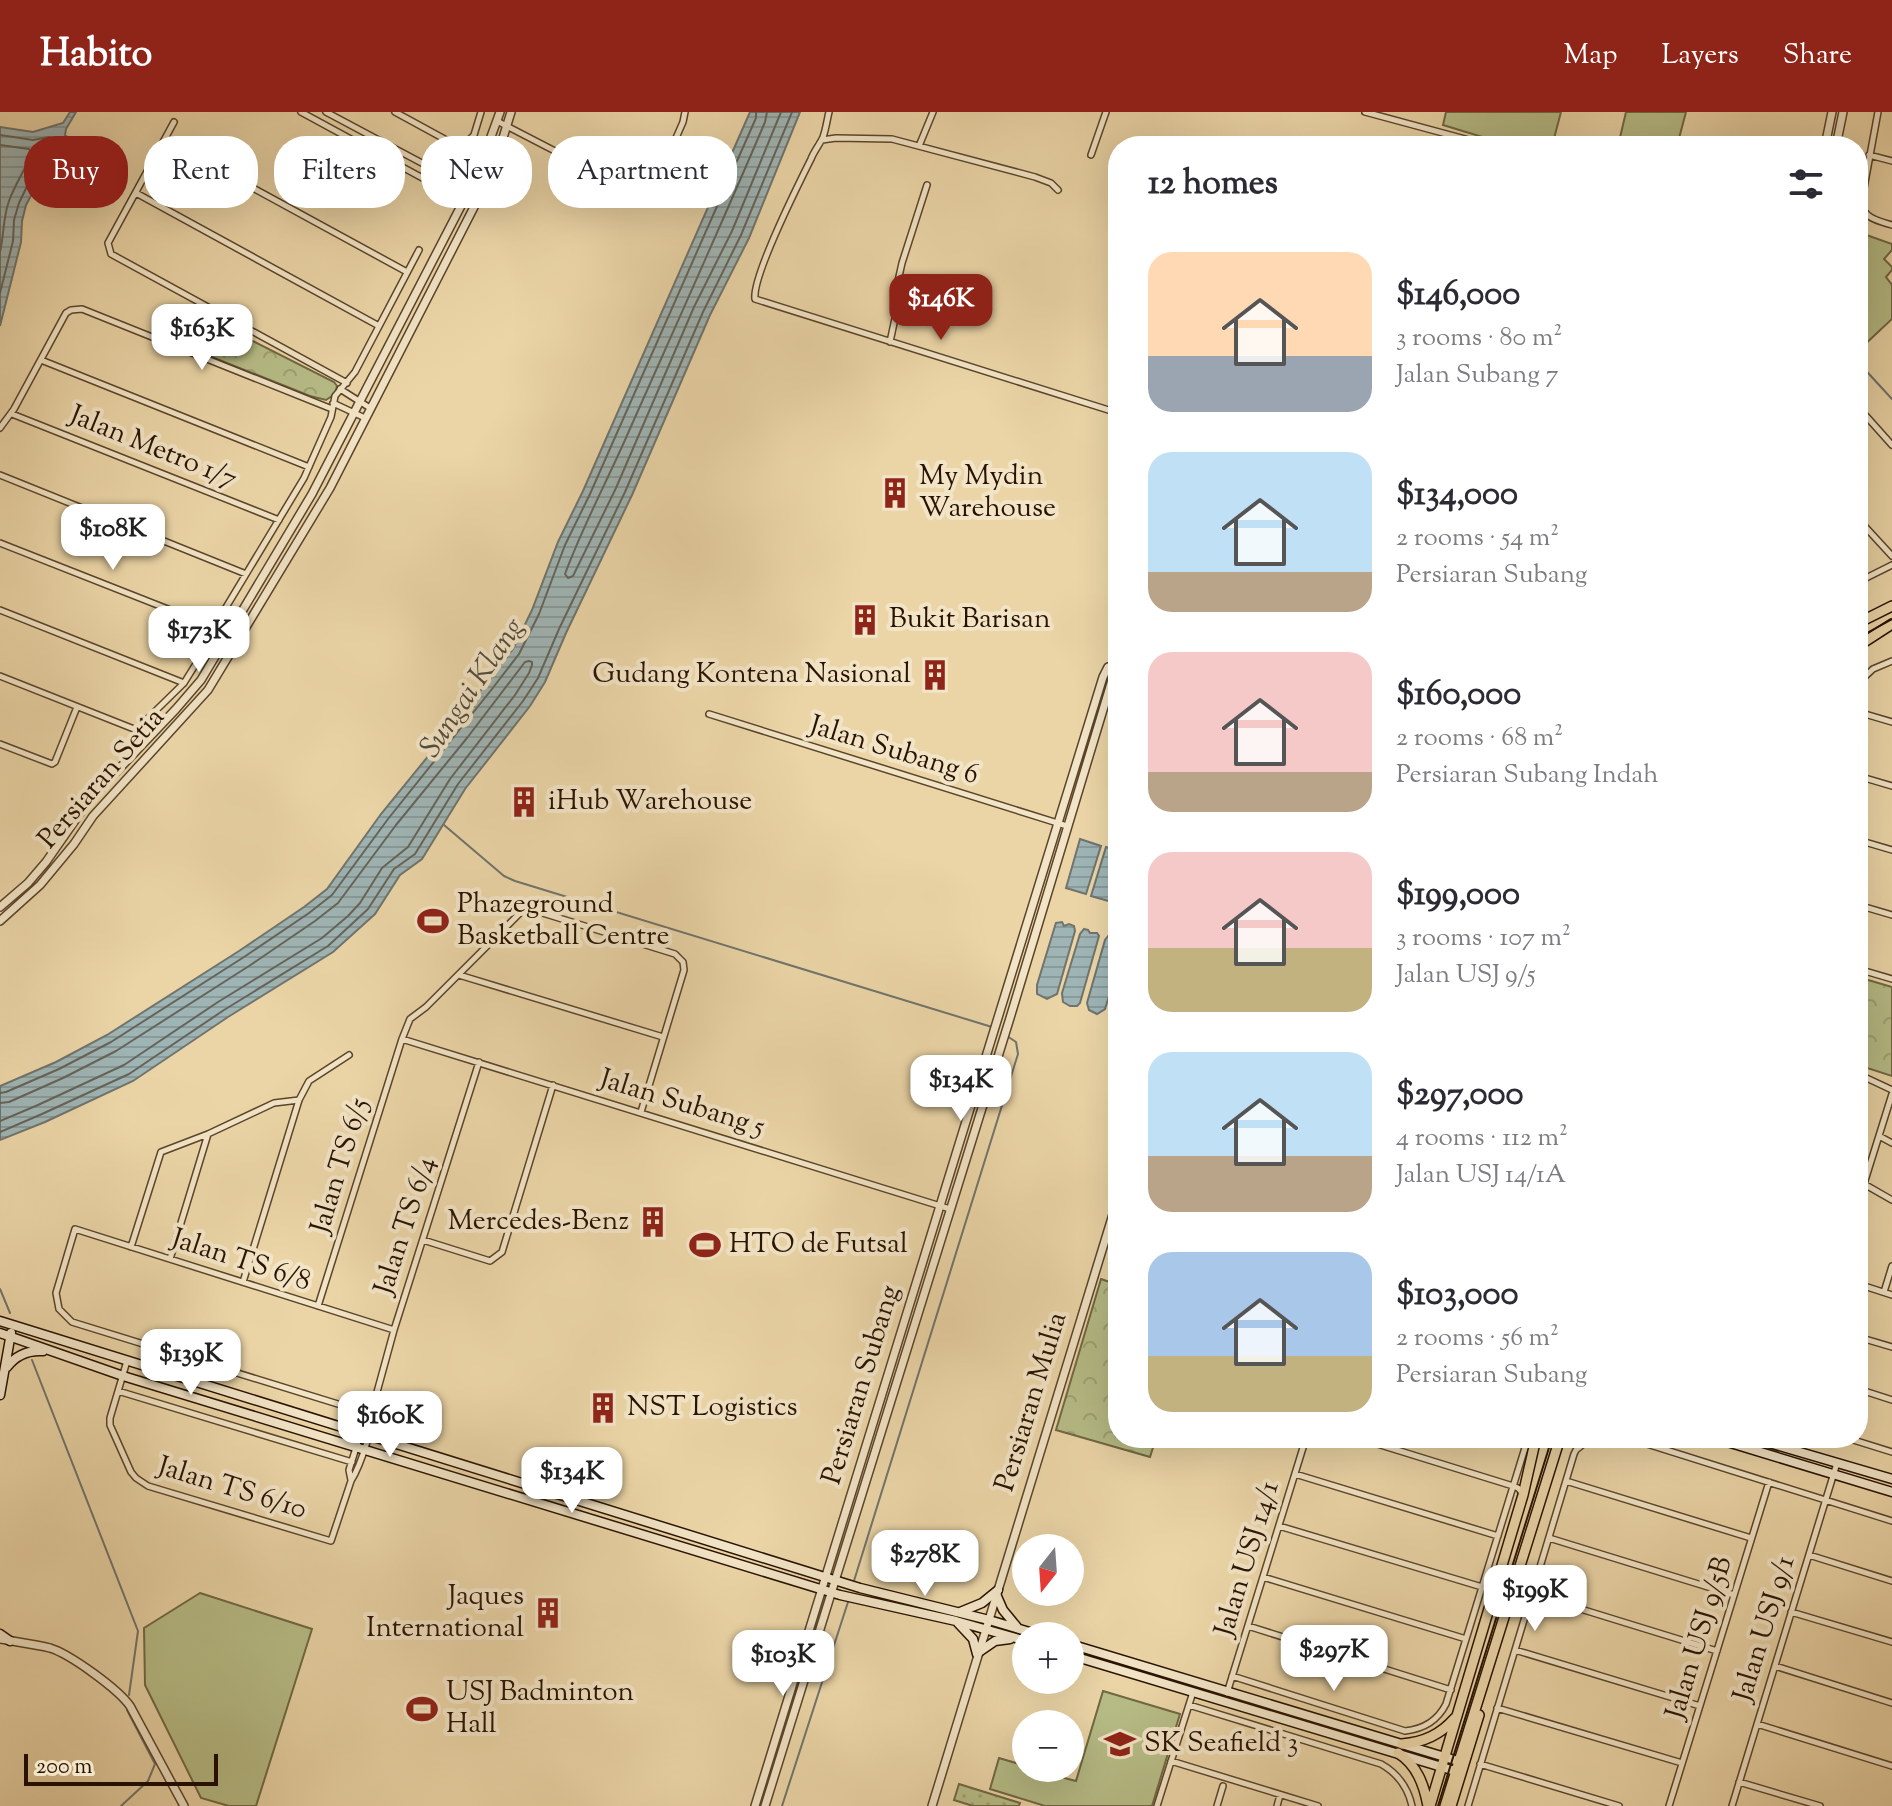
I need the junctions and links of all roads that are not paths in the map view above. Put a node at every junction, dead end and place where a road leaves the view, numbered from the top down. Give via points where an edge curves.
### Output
1 (301, 112) edge
2 (326, 112) edge
3 (395, 112) edge
4 (481, 112) edge
5 (500, 112) edge
6 (511, 112) edge
7 (685, 112) edge
8 (829, 112) edge
9 (933, 112) edge
10 (1106, 112) edge
11 (1365, 112) edge
12 (1832, 112) edge
13 (1843, 112) edge
14 (1878, 112) edge
15 (497, 121) junction
16 (174, 122) dead end
17 (507, 126) junction
18 (167, 136) edge
19 (345, 136) edge
20 (370, 136) edge
21 (492, 136) edge
22 (504, 136) edge
23 (1454, 136) edge
24 (1827, 136) edge
25 (1838, 136) edge
26 (822, 140) junction
27 (919, 146) junction
28 (1091, 155) dead end
29 (1869, 155) junction
30 (1868, 161) edge
31 (1892, 161) edge
32 (144, 178) edge
33 (927, 185) dead end
34 (1058, 190) dead end
35 (258, 191) edge
36 (136, 193) junction
37 (459, 208) edge
38 (473, 208) edge
39 (1868, 216) edge
40 (1892, 225) edge
41 (419, 250) dead end
42 (407, 272) junction
43 (379, 326) junction
44 (890, 342) junction
45 (41, 360) junction
46 (347, 383) junction
47 (340, 389) junction
48 (355, 400) junction
49 (332, 406) junction
50 (370, 408) junction
51 (1108, 410) edge
52 (349, 411) junction
53 (12, 414) junction
54 (365, 418) junction
55 (1868, 418) edge
56 (0, 428) edge
57 (1892, 445) edge
58 (309, 467) junction
59 (0, 475) edge
60 (279, 520) junction
61 (1868, 530) edge
62 (0, 543) edge
63 (1892, 556) edge
64 (1892, 565) edge
65 (246, 574) junction
66 (1868, 577) edge
67 (1892, 606) edge
68 (0, 610) edge
69 (1868, 618) edge
70 (1892, 624) edge
71 (216, 628) junction
72 (1868, 640) edge
73 (1892, 661) edge
74 (1108, 667) edge
75 (1868, 674) edge
76 (0, 676) edge
77 (184, 683) junction
78 (1108, 692) edge
79 (77, 707) junction
80 (709, 714) dead end
81 (1868, 715) edge
82 (1892, 722) edge
83 (0, 744) edge
84 (1868, 779) edge
85 (1892, 786) edge
86 (1062, 825) junction
87 (1868, 843) edge
88 (1892, 850) edge
89 (0, 907) edge
90 (1868, 908) edge
91 (1892, 915) edge
92 (0, 921) edge
93 (1868, 972) edge
94 (459, 975) junction
95 (1892, 979) edge
96 (663, 1037) junction
97 (402, 1039) junction
98 (349, 1055) dead end
99 (479, 1062) junction
100 (1868, 1079) edge
101 (553, 1085) junction
102 (1892, 1092) edge
103 (299, 1100) junction
104 (641, 1112) junction
105 (208, 1134) junction
106 (1879, 1136) junction
107 (1892, 1143) edge
108 (1868, 1171) edge
109 (1868, 1186) edge
110 (1892, 1200) edge
111 (941, 1206) junction
112 (950, 1209) junction
113 (1108, 1231) edge
114 (423, 1240) junction
115 (131, 1247) junction
116 (170, 1259) junction
117 (1892, 1266) edge
118 (243, 1282) junction
119 (1868, 1287) edge
120 (1884, 1292) junction
121 (1892, 1295) edge
122 (318, 1306) junction
123 (5, 1323) edge
124 (394, 1330) junction
125 (0, 1333) edge
126 (11, 1336) junction
127 (1868, 1340) edge
128 (1892, 1347) edge
129 (52, 1352) junction
130 (127, 1361) junction
131 (4, 1371) junction
132 (123, 1376) junction
133 (118, 1391) junction
134 (1868, 1392) edge
135 (0, 1395) edge
136 (1892, 1400) edge
137 (374, 1403) junction
138 (367, 1413) junction
139 (364, 1434) junction
140 (1868, 1445) edge
141 (360, 1448) junction
142 (1303, 1448) edge
143 (1390, 1448) edge
144 (1525, 1448) edge
145 (1534, 1448) edge
146 (1537, 1448) edge
147 (1556, 1448) edge
148 (1578, 1448) edge
149 (1660, 1448) edge
150 (1746, 1448) edge
151 (1786, 1448) edge
152 (1892, 1452) edge
153 (1533, 1454) junction
154 (352, 1462) junction
155 (1837, 1463) junction
156 (1295, 1474) junction
157 (1833, 1475) junction
158 (1892, 1479) edge
159 (351, 1481) junction
160 (1566, 1481) junction
161 (1769, 1482) junction
162 (1513, 1486) junction
163 (1892, 1492) edge
164 (1523, 1495) junction
165 (1826, 1500) junction
166 (1892, 1521) edge
167 (1279, 1526) junction
168 (1498, 1536) junction
169 (1549, 1538) junction
170 (1751, 1538) junction
171 (1809, 1555) junction
172 (826, 1577) junction
173 (1263, 1577) junction
174 (840, 1581) junction
175 (1892, 1581) edge
176 (1482, 1587) junction
177 (831, 1592) junction
178 (997, 1592) junction
179 (1532, 1594) junction
180 (1734, 1595) junction
181 (1791, 1612) junction
182 (958, 1617) junction
183 (1013, 1622) edge
184 (987, 1624) junction
185 (1248, 1626) junction
186 (1012, 1628) edge
187 (1012, 1635) edge
188 (1012, 1639) edge
189 (1466, 1639) junction
190 (4, 1640) edge
191 (1892, 1642) edge
192 (1084, 1648) edge
193 (1515, 1650) junction
194 (1717, 1651) junction
195 (978, 1653) junction
196 (1084, 1659) edge
197 (1489, 1665) junction
198 (1775, 1666) junction
199 (1232, 1676) junction
200 (1451, 1690) junction
201 (1193, 1692) junction
202 (1228, 1692) junction
203 (1226, 1702) junction
204 (1892, 1703) edge
205 (1189, 1705) junction
206 (1700, 1706) junction
207 (1497, 1708) junction
208 (1459, 1714) junction
209 (1757, 1724) junction
210 (1400, 1749) junction
211 (1171, 1761) junction
212 (1444, 1762) junction
213 (1682, 1763) junction
214 (1480, 1764) junction
215 (1457, 1766) junction
216 (1892, 1766) edge
217 (1739, 1782) junction
218 (1223, 1786) dead end
219 (1280, 1795) junction
220 (1796, 1799) junction
221 (184, 1806) edge
222 (755, 1806) edge
223 (765, 1806) edge
224 (932, 1806) edge
225 (1157, 1806) edge
226 (1217, 1806) edge
227 (1277, 1806) edge
228 (1318, 1806) edge
229 (1412, 1806) edge
230 (1429, 1806) edge
231 (1445, 1806) edge
232 (1451, 1806) edge
233 (1468, 1806) edge
234 (1619, 1806) edge
235 (1669, 1806) edge
236 (1732, 1806) edge
237 (1794, 1806) edge
238 (1820, 1806) edge

1 - 19 street
2 - 20 street
3 - 4 street via 461,144 474,135
5 - 15 street, Persiaran Setia
6 - 17 street, Persiaran Setia
7 - 17 street via 654,188 640,195
8 - 26 street
9 - 27 street
10 - 28 street
11 - 23 street
12 - 24 street
13 - 25 street
14 - 29 street
15 - 17 street
15 - 21 street, Persiaran Setia
16 - 18 street
17 - 22 street, Persiaran Setia
26 - 27 street via 883,138
26 - 44 street via 768,254 755,299
27 - 34 street via 1035,177
29 - 30 street
29 - 31 street
32 - 36 street
33 - 44 street via 900,268
35 - 42 street
36 - 43 street
36 - 46 street via 108,243 111,254
37 - 48 street, Persiaran Setia
38 - 50 street, Persiaran Setia
39 - 40 street
41 - 42 street
42 - 43 street
43 - 46 street
44 - 51 street
45 - 49 street via 66,313 82,309
45 - 53 street
45 - 58 street
46 - 47 street
47 - 48 street
47 - 49 street
48 - 50 street
48 - 52 street, Persiaran Setia
49 - 52 street
49 - 58 street
50 - 54 street, Persiaran Setia
52 - 54 street
52 - 89 street, Persiaran Setia via 302,512 201,680 99,790 28,883
53 - 56 street
53 - 60 street, Jalan Metro 1/7
54 - 92 street, Persiaran Setia via 330,488 208,690 93,816 40,885
55 - 57 street
58 - 60 street
59 - 65 street
60 - 65 street
61 - 63 street
62 - 71 street
64 - 66 street
65 - 71 street
67 - 69 main road
68 - 77 street
70 - 72 main road
71 - 77 street
73 - 75 street
74 - 86 street, Persiaran Subang
76 - 79 street
77 - 79 street via 134,729
78 - 86 street, Persiaran Subang
79 - 83 street via 52,764
80 - 86 street, Jalan Subang 6
81 - 82 street
84 - 85 street
86 - 111 street, Persiaran Subang
86 - 112 street, Persiaran Subang via 1010,1018
87 - 88 street
90 - 91 street
93 - 95 street
94 - 96 street
94 - 96 street, Jalan TS 6/5 via 523,910 533,910 675,954 684,970
94 - 97 street, Jalan TS 6/5 via 410,1019
96 - 104 street, Jalan TS 6/5
97 - 99 street, Jalan Subang 5
97 - 122 street, Jalan TS 6/5
98 - 103 street via 309,1081
99 - 101 street, Jalan Subang 5
99 - 114 street, Jalan TS 6/4
100 - 102 street
101 - 104 street, Jalan Subang 5
101 - 114 street via 502,1252 490,1261
102 - 106 street
103 - 105 street via 274,1103
103 - 118 street
104 - 111 street, Jalan Subang 5
105 - 115 street via 161,1152
105 - 116 street
106 - 107 street
106 - 108 street
109 - 110 street
111 - 112 street, Jalan Subang 5
111 - 172 street, Persiaran Subang
112 - 174 street, Persiaran Subang
113 - 178 street, Persiaran Mulia
114 - 124 street, Jalan TS 6/4
115 - 116 street, Jalan TS 6/8
115 - 138 street, Jalan TS 6/8 via 75,1229 56,1293 59,1309 72,1322
116 - 118 street, Jalan TS 6/8
117 - 120 street
118 - 122 street, Jalan TS 6/8
119 - 120 street
120 - 121 street
122 - 124 street, Jalan TS 6/8
123 - 125 main road
123 - 126 main road
123 - 130 main road
124 - 137 street, Jalan TS 6/4
125 - 126 main road
126 - 129 main road
126 - 131 main road
127 - 128 street
129 - 131 main road via 29,1351
129 - 132 main road
130 - 132 street, Jalan TS 6/10
130 - 139 main road
131 - 135 main road
132 - 133 street, Jalan TS 6/10
132 - 141 main road
133 - 154 street
133 - 159 street, Jalan TS 6/10 via 110,1425 131,1472 148,1486 331,1541
134 - 136 street
137 - 138 street, Jalan TS 6/4
137 - 139 street, Jalan TS 6/4
138 - 139 street, Jalan TS 6/4
139 - 141 street, Jalan TS 6/4
139 - 172 main road
140 - 152 street
141 - 154 street, Jalan TS 6/10
141 - 159 street, Jalan TS 6/10
141 - 177 main road
142 - 156 street, Jalan USJ 14/1
143 - 162 street
144 - 162 street
145 - 153 main road
146 - 153 main road
147 - 197 main road
148 - 160 street
149 - 161 street
150 - 157 main road
151 - 155 main road
153 - 164 main road
154 - 159 street, Jalan TS 6/10
155 - 157 street, Jalan USJ 9/1
155 - 158 main road
156 - 167 street, Jalan USJ 14/1
156 - 168 street
157 - 163 main road
157 - 165 street, Jalan USJ 9/1
160 - 169 street
160 - 170 street
161 - 165 street
161 - 170 street, Jalan USJ 9/5B
162 - 164 street
162 - 168 street
164 - 208 main road
165 - 166 street
165 - 171 street, Jalan USJ 9/1
167 - 173 street, Jalan USJ 14/1
167 - 176 street
168 - 176 street
169 - 179 street
169 - 180 street
170 - 180 street, Jalan USJ 9/5B
171 - 175 street
171 - 181 street, Jalan USJ 9/1
172 - 174 main road
172 - 177 street, Persiaran Subang
173 - 185 street, Jalan USJ 14/1
173 - 189 street
174 - 177 street, Persiaran Subang
174 - 182 main road
176 - 189 street
177 - 182 main road
177 - 222 street, Persiaran Subang
177 - 223 street, Persiaran Subang
178 - 182 main road
178 - 183 main road
178 - 184 street, Persiaran Mulia
179 - 193 street
179 - 194 street
180 - 194 street, Jalan USJ 9/5B
181 - 191 street
181 - 198 street, Jalan USJ 9/1
182 - 184 main road
182 - 195 main road
184 - 186 main road
184 - 187 main road
184 - 195 street, Persiaran Mulia
185 - 199 street, Jalan USJ 14/1
185 - 200 street
188 - 195 main road via 995,1641
189 - 200 street
190 - 221 street via 64,1654 119,1692
192 - 202 main road
193 - 206 street
193 - 207 street
194 - 206 street, Jalan USJ 9/5B
195 - 224 street, Persiaran Mulia
196 - 201 main road
197 - 215 main road
197 - 232 main road
198 - 204 street
198 - 209 street, Jalan USJ 9/1
199 - 200 street via 1405,1731 1436,1720
199 - 202 street, Jalan USJ 14/1
201 - 203 main road
201 - 205 street
202 - 203 street, Jalan USJ 14/1
202 - 210 main road
203 - 210 main road
205 - 211 street
205 - 229 street via 1381,1764 1397,1776
206 - 213 street, Jalan USJ 9/5B
207 - 213 street
207 - 214 street
208 - 210 main road via 1428,1740
208 - 212 main road
209 - 216 street
209 - 217 street, Jalan USJ 9/1
210 - 212 main road
210 - 230 main road via 1418,1774
211 - 219 street
211 - 225 street
212 - 215 main road
212 - 230 main road
213 - 235 street, Jalan USJ 9/5B
214 - 233 street
214 - 234 street
215 - 231 main road
217 - 220 street
217 - 236 street, Jalan USJ 9/1
218 - 226 street
219 - 227 street
219 - 228 street
220 - 237 street
220 - 238 street

